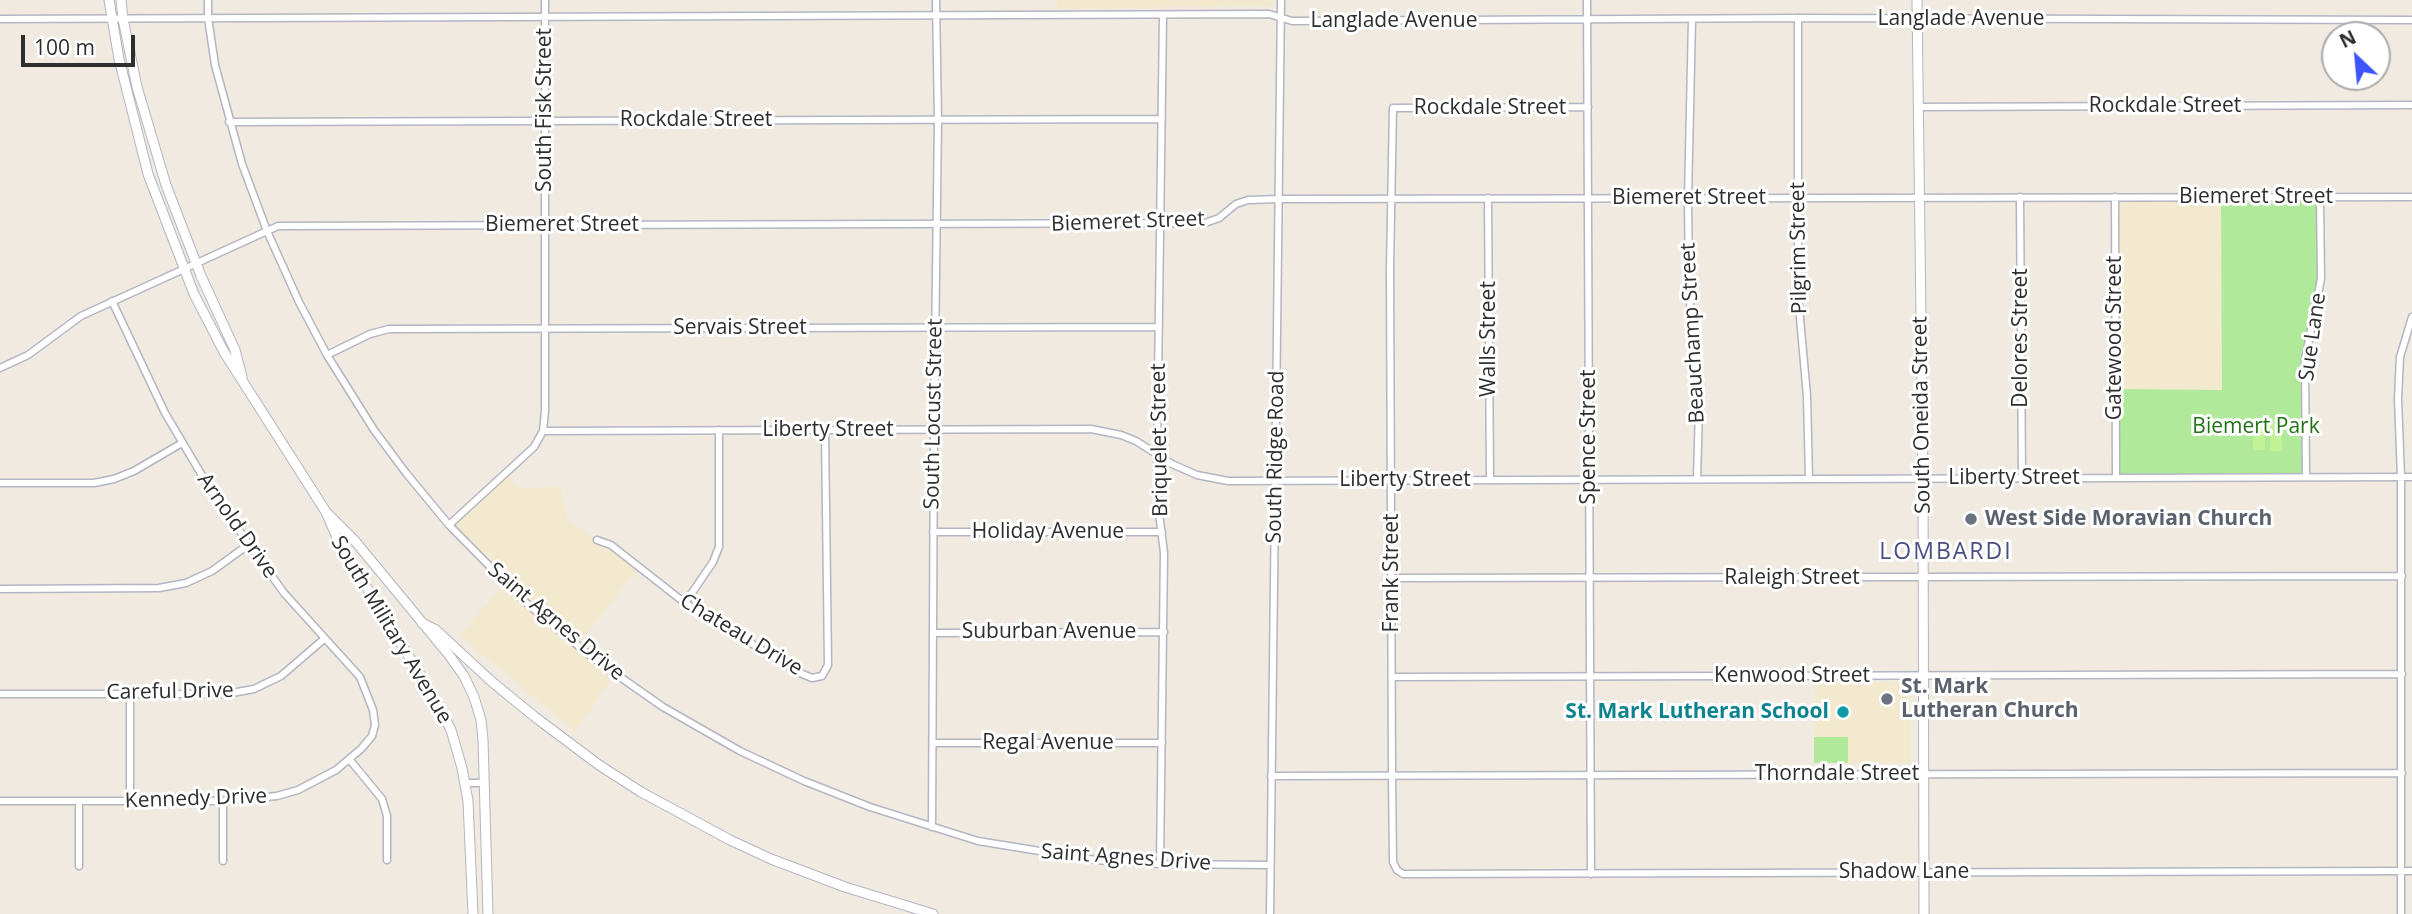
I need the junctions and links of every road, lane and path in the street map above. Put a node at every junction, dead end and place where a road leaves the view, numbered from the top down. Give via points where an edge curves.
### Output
1 (109, 0) edge
2 (121, 0) edge
3 (208, 0) edge
4 (545, 0) edge
5 (936, 0) edge
6 (1281, 0) edge
7 (1587, 0) edge
8 (1917, 0) edge
9 (1163, 15) junction
10 (937, 16) junction
11 (545, 17) junction
12 (208, 18) junction
13 (1281, 18) junction
14 (1798, 18) junction
15 (0, 19) edge
16 (111, 19) junction
17 (123, 19) junction
18 (1917, 19) junction
19 (1587, 20) junction
20 (1692, 20) junction
21 (2412, 20) edge
22 (2412, 105) edge
23 (1588, 107) junction
24 (1919, 107) junction
25 (1393, 108) joint
26 (1162, 119) junction
27 (938, 120) junction
28 (545, 121) junction
29 (229, 122) junction
30 (2020, 197) junction
31 (2115, 197) junction
32 (2320, 197) junction
33 (2412, 197) edge
34 (1391, 198) junction
35 (1488, 198) junction
36 (1588, 198) junction
37 (1688, 198) junction
38 (1798, 198) junction
39 (1920, 198) junction
40 (1280, 199) junction
41 (936, 224) junction
42 (1160, 224) junction
43 (545, 225) junction
44 (267, 232) junction
45 (195, 262) junction
46 (183, 268) junction
47 (112, 301) junction
48 (2412, 317) edge
49 (935, 327) junction
50 (1159, 327) junction
51 (545, 328) junction
52 (327, 355) junction
53 (0, 368) edge
54 (243, 378) junction
55 (933, 429) junction
56 (719, 430) junction
57 (825, 430) junction
58 (543, 431) junction
59 (182, 443) junction
60 (1157, 454) junction
61 (2401, 477) junction
62 (2412, 477) edge
63 (1697, 478) junction
64 (1809, 478) junction
65 (2021, 478) junction
66 (2116, 478) junction
67 (2306, 478) junction
68 (1490, 479) junction
69 (1589, 479) junction
70 (1923, 479) junction
71 (1391, 480) junction
72 (1276, 481) junction
73 (0, 483) edge
74 (326, 512) junction
75 (449, 525) junction
76 (933, 532) junction
77 (1162, 532) junction
78 (597, 540) dead end
79 (248, 545) junction
80 (2402, 576) junction
81 (1924, 577) junction
82 (1392, 578) junction
83 (1590, 578) junction
84 (0, 589) edge
85 (685, 603) junction
86 (422, 623) junction
87 (1164, 632) junction
88 (934, 633) junction
89 (324, 639) junction
90 (2402, 674) junction
91 (1923, 675) junction
92 (1392, 677) junction
93 (1590, 677) junction
94 (0, 694) edge
95 (130, 694) junction
96 (372, 736) joint
97 (934, 743) junction
98 (1162, 743) junction
99 (350, 760) junction
100 (2402, 773) junction
101 (1923, 774) junction
102 (1392, 775) junction
103 (1591, 775) junction
104 (1271, 776) junction
105 (466, 783) junction
106 (484, 783) junction
107 (79, 801) junction
108 (130, 801) junction
109 (223, 801) junction
110 (0, 802) edge
111 (932, 827) junction
112 (387, 860) dead end
113 (223, 861) dead end
114 (1160, 864) junction
115 (1269, 865) junction
116 (79, 866) dead end
117 (1396, 870) joint
118 (2402, 871) junction
119 (2412, 871) edge
120 (1923, 872) junction
121 (1591, 874) junction
122 (472, 898) junction
123 (466, 914) edge
124 (473, 914) edge
125 (488, 914) edge
126 (933, 914) edge
127 (1270, 914) edge
128 (1924, 914) edge
129 (2401, 914) edge

1 - 16 main road, South Military Avenue
2 - 17 main road, South Military Avenue
3 - 12 street, Saint Agnes Drive
4 - 11 street, South Fisk Street
5 - 10 street, South Locust Street
6 - 13 street, South Ridge Road
7 - 19 street, Spence Street
8 - 18 main road, South Oneida Street
9 - 10 street, Langlade Avenue
9 - 13 street, Langlade Avenue via 1269,14
9 - 26 street, Briquelet Street
10 - 11 street, Langlade Avenue
10 - 27 street, South Locust Street
11 - 12 street, Langlade Avenue
11 - 28 street, South Fisk Street
12 - 17 street, Langlade Avenue
12 - 29 street, Saint Agnes Drive
13 - 19 street, Langlade Avenue
13 - 40 street, South Ridge Road
14 - 18 street, Langlade Avenue
14 - 20 street, Langlade Avenue
14 - 38 street, Pilgrim Street
15 - 16 street, Langlade Avenue
16 - 17 street, Langlade Avenue
16 - 46 main road, South Military Avenue via 149,174
17 - 45 main road, South Military Avenue via 139,96
18 - 21 street, Langlade Avenue
18 - 24 main road, South Oneida Street
19 - 20 street, Langlade Avenue
19 - 23 street, Spence Street
20 - 37 street, Beauchamp Street
22 - 24 street, Rockdale Street
23 - 25 street, Rockdale Street
23 - 36 street, Spence Street
24 - 39 main road, South Oneida Street
25 - 34 street, Frank Street
26 - 27 street, Rockdale Street
26 - 42 street, Briquelet Street
27 - 28 street, Rockdale Street
27 - 41 street, South Locust Street
28 - 29 street, Rockdale Street
28 - 43 street, South Fisk Street
29 - 44 street, Saint Agnes Drive
30 - 31 street, Biemeret Street
30 - 39 street, Biemeret Street
30 - 65 street, Delores Street
31 - 32 street, Biemeret Street
31 - 66 street, Gatewood Street
32 - 33 street, Biemeret Street
32 - 67 street, Sue Lane via 2321,279 2305,360
34 - 35 street, Biemeret Street
34 - 40 street, Biemeret Street
34 - 71 street, Frank Street
35 - 36 street, Biemeret Street
35 - 68 street, Walls Street
36 - 37 street, Biemeret Street
36 - 69 street, Spence Street
37 - 38 street, Biemeret Street
37 - 63 street, Beauchamp Street via 1689,290 1699,408
38 - 39 street, Biemeret Street
38 - 64 street, Pilgrim Street via 1798,296
39 - 70 main road, South Oneida Street
40 - 42 street, Biemeret Street via 1248,200 1205,223
40 - 72 street, South Ridge Road
41 - 42 street, Biemeret Street
41 - 43 street, Biemeret Street
41 - 49 street, South Locust Street
42 - 50 street, Briquelet Street
43 - 44 street, Biemeret Street via 278,226
43 - 51 street, South Fisk Street
44 - 45 street, Biemeret Street
44 - 52 street, Saint Agnes Drive
45 - 46 street, Biemeret Street
45 - 54 main road, South Military Avenue
46 - 47 street, Biemeret Street
46 - 54 main road, South Military Avenue via 221,347
47 - 53 street, Biemeret Street
47 - 59 street, Arnold Drive
48 - 61 street via 2400,357
49 - 50 street, Servais Street
49 - 51 street, Servais Street
49 - 55 street, South Locust Street
50 - 60 street, Briquelet Street
51 - 52 street, Servais Street via 389,329
51 - 58 street, South Fisk Street
52 - 75 street, Saint Agnes Drive via 374,430
54 - 74 main road, South Military Avenue
55 - 57 street, Liberty Street
55 - 60 street, Liberty Street via 1091,429 1121,435
55 - 76 street, South Locust Street
56 - 57 street, Liberty Street
56 - 58 street, Liberty Street
56 - 85 street via 719,547
57 - 85 street, Chateau Drive via 828,665 822,676 800,673
58 - 75 street via 534,447
59 - 73 street via 114,479
59 - 79 street, Arnold Drive
60 - 72 street, Liberty Street via 1197,475 1228,481
60 - 77 street, Briquelet Street
61 - 62 street, Liberty Street
61 - 67 street, Liberty Street
61 - 80 street
63 - 64 street, Liberty Street
63 - 69 street, Liberty Street
64 - 70 street, Liberty Street
65 - 66 street, Liberty Street
65 - 70 street, Liberty Street
66 - 67 street, Liberty Street
68 - 69 street, Liberty Street
68 - 71 street, Liberty Street
69 - 83 street, Spence Street
70 - 81 main road, South Oneida Street
71 - 72 street, Liberty Street
71 - 82 street, Frank Street
72 - 104 street, South Ridge Road
74 - 86 main road, South Military Avenue
74 - 105 main road, South Military Avenue via 342,548 442,711
75 - 111 street, Saint Agnes Drive via 524,601 663,707 804,782
76 - 77 street, Holiday Avenue
76 - 88 street, South Locust Street
77 - 87 street, Briquelet Street
78 - 85 street, Chateau Drive via 611,545
79 - 84 street via 212,571 159,588
79 - 89 street, Arnold Drive
80 - 81 street, Raleigh Street
80 - 90 street
81 - 83 street, Raleigh Street
81 - 91 main road, South Oneida Street
82 - 83 street, Raleigh Street
82 - 92 street, Frank Street
83 - 93 street, Spence Street
86 - 106 main road, South Military Avenue via 457,665 474,697 482,726
86 - 126 main road via 436,630 526,711 641,792 771,859
87 - 88 street, Suburban Avenue
87 - 98 street, Briquelet Street
88 - 97 street, South Locust Street
89 - 95 street, Careful Drive via 281,676 254,689 226,694
89 - 96 street, Arnold Drive via 360,677 373,710
90 - 91 street, Kenwood Street
90 - 100 street
91 - 93 street, Kenwood Street
91 - 101 main road, South Oneida Street
92 - 93 street, Kenwood Street
92 - 102 street, Frank Street
93 - 103 street, Spence Street
94 - 95 street, Careful Drive
95 - 108 street
96 - 99 street, Kennedy Drive
97 - 98 street, Regal Avenue
97 - 111 street, South Locust Street
98 - 114 street, Briquelet Street
99 - 109 street, Kennedy Drive via 298,790 259,800
99 - 112 street via 382,799 387,816
100 - 101 street, Thorndale Street
100 - 118 street
101 - 103 street, Thorndale Street
101 - 120 main road, South Oneida Street
102 - 103 street, Thorndale Street
102 - 104 street, Thorndale Street
102 - 117 street, Frank Street
103 - 121 street, Spence Street
104 - 115 street, South Ridge Road
105 - 106 street
105 - 122 main road, South Military Avenue
106 - 125 main road, South Military Avenue
107 - 108 street, Kennedy Drive
107 - 110 street, Kennedy Drive
107 - 116 street
108 - 109 street, Kennedy Drive
109 - 113 street
111 - 114 street, Saint Agnes Drive via 1041,853
114 - 115 street, Saint Agnes Drive
115 - 127 street, South Ridge Road
117 - 121 street, Shadow Lane via 1403,874
118 - 119 street, Shadow Lane
118 - 120 street, Shadow Lane
118 - 129 street
120 - 121 street, Shadow Lane
120 - 128 main road, South Oneida Street
122 - 123 main road
122 - 124 main road, South Military Avenue

